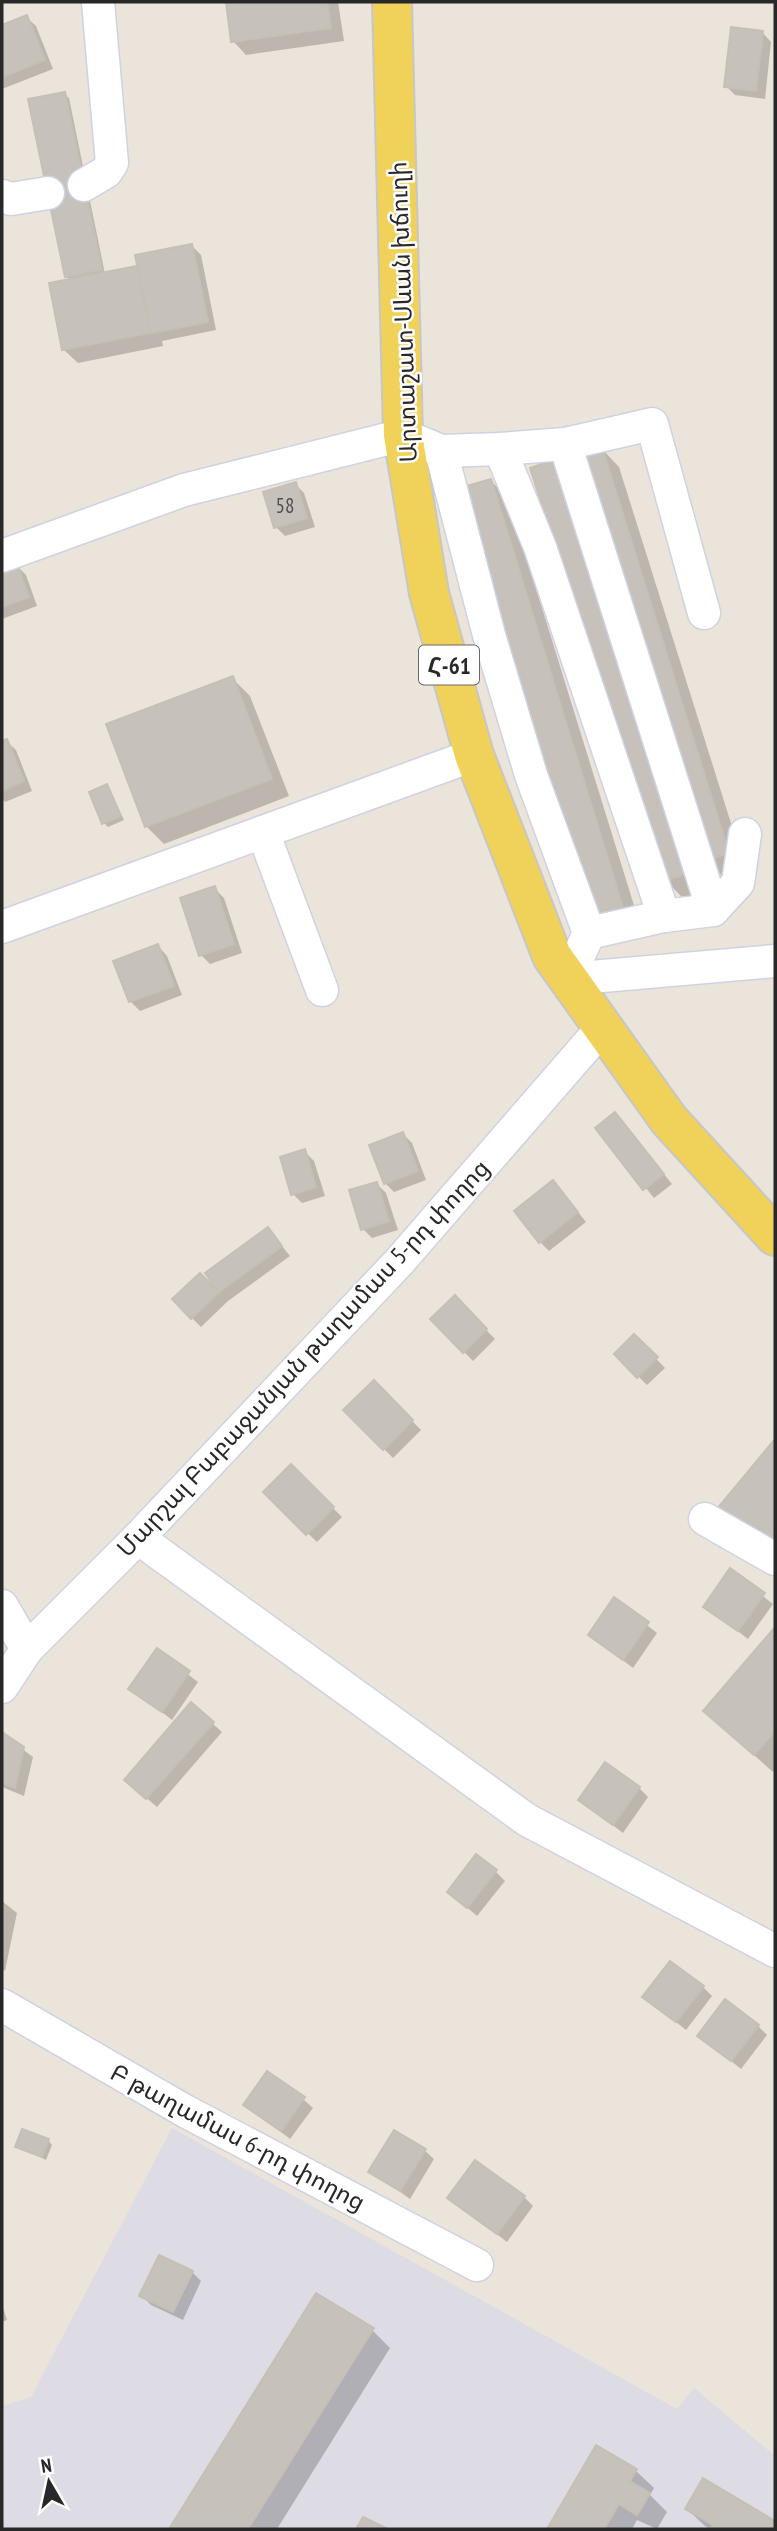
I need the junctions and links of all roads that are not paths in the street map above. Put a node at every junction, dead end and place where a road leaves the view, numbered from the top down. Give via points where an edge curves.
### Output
1 (98, 2) edge
2 (392, 2) edge
3 (84, 185) dead end
4 (48, 193) dead end
5 (2, 196) edge
6 (403, 435) junction
7 (565, 444) junction
8 (500, 449) junction
9 (441, 451) junction
10 (2, 556) edge
11 (704, 613) dead end
12 (474, 755) junction
13 (263, 832) junction
14 (746, 834) dead end
15 (713, 910) junction
16 (664, 916) junction
17 (2, 927) edge
18 (589, 933) junction
19 (775, 961) edge
20 (568, 979) junction
21 (322, 990) dead end
22 (603, 1027) junction
23 (775, 1236) edge
24 (705, 1520) dead end
25 (138, 1538) junction
26 (775, 1559) edge
27 (2, 1606) edge
28 (27, 1648) junction
29 (2, 1687) edge
30 (775, 1951) edge
31 (2, 2005) edge
32 (477, 2265) dead end

1 - 3 street via 112,163
2 - 6 main road, Արտաշատ-Սևան խճուղի / Հ-61
4 - 5 street via 11,199
6 - 9 street
6 - 10 street via 184,490
6 - 12 main road, Արտաշատ-Սևան խճուղի / Հ-61 via 429,593
7 - 8 street
7 - 11 street via 652,424
7 - 15 street
8 - 9 street
8 - 16 street via 540,547
9 - 18 street via 531,775
12 - 13 street
12 - 20 main road, Արտաշատ-Սևան խճուղի / Հ-61 via 552,956
13 - 17 street
13 - 21 street
14 - 15 street via 738,883
15 - 16 street
16 - 18 street
18 - 20 street
19 - 20 street
20 - 22 main road, Արտաշատ-Սևան խճուղի / Հ-61
22 - 23 main road, Արտաշատ-Սևան խճուղի / Հ-61 via 669,1120
22 - 25 street, Մարշալ Բաբաջանյան թաղամաս 5-րդ փողոց via 399,1262
24 - 26 street
25 - 28 street, Մարշալ Բաբաջանյան թաղամաս 5-րդ փողոց
25 - 30 street via 527,1820
27 - 28 street
28 - 29 street, Մարշալ Բաբաջանյան թաղամաս 5-րդ փողոց
31 - 32 street, Բ թաղամաս 6-րդ փողոց via 185,2111

